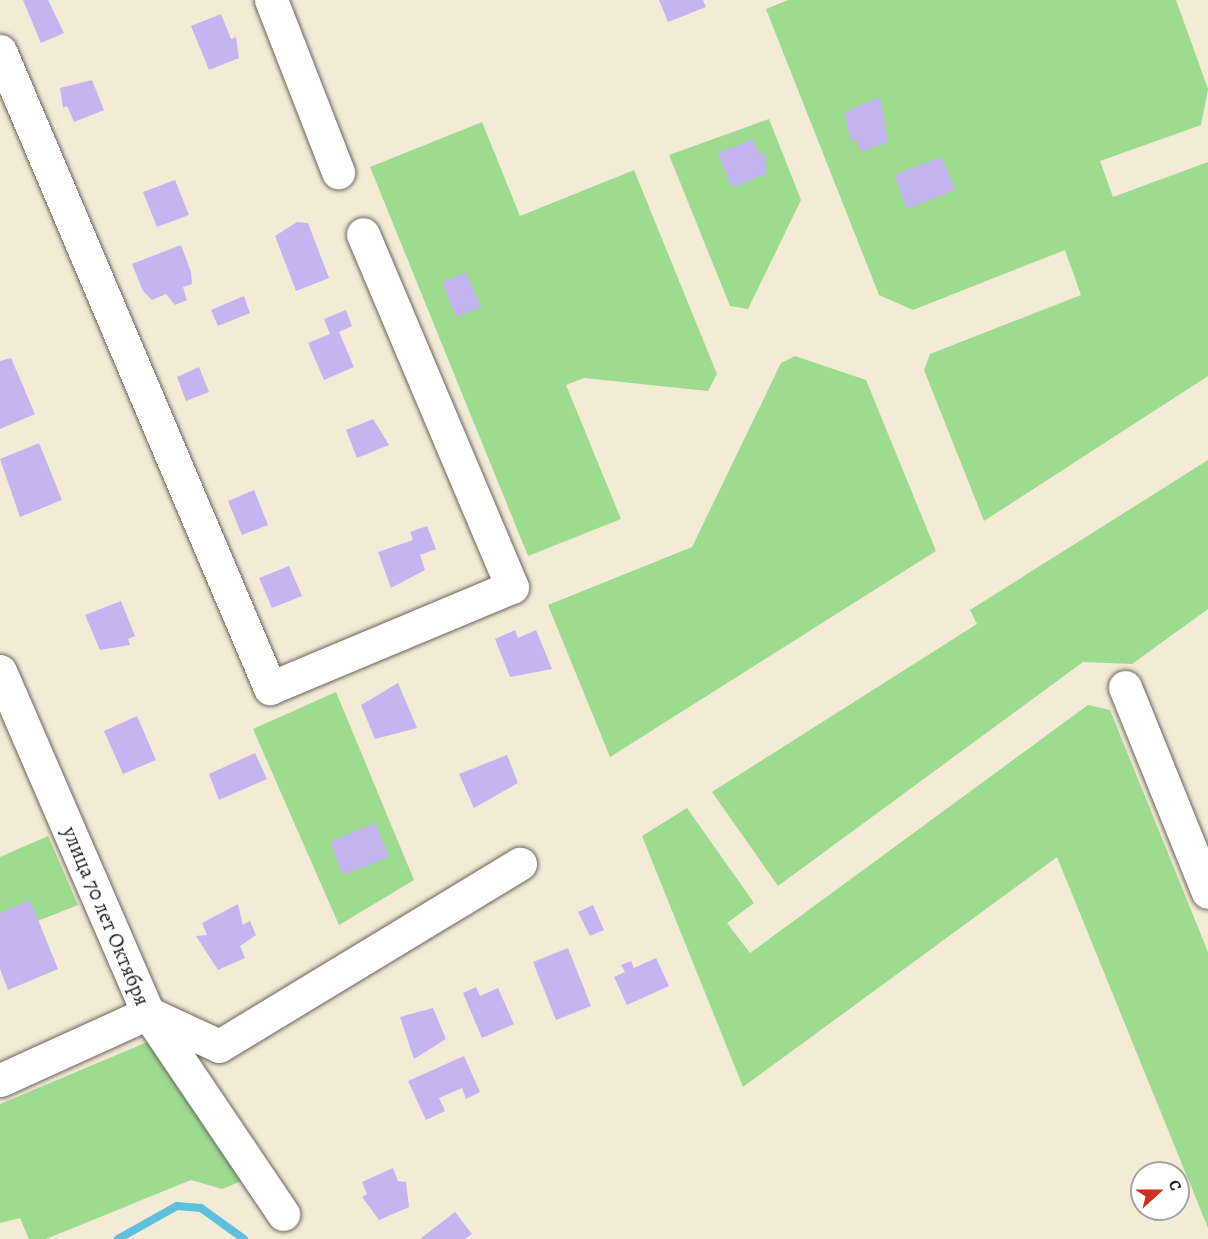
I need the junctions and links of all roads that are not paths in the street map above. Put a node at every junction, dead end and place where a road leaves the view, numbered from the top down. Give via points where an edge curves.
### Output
1 (271, 0) edge
2 (0, 51) edge
3 (338, 172) dead end
4 (363, 234) dead end
5 (0, 671) edge
6 (1125, 687) dead end
7 (520, 864) dead end
8 (1208, 892) edge
9 (148, 1013) junction
10 (0, 1080) edge
11 (284, 1214) dead end

1 - 3 street
2 - 4 street via 270,688 512,587
5 - 9 street, улица 70 лет Октября
6 - 8 street
7 - 9 street via 219,1046
9 - 10 street, улица 70 лет Октября
9 - 11 street

